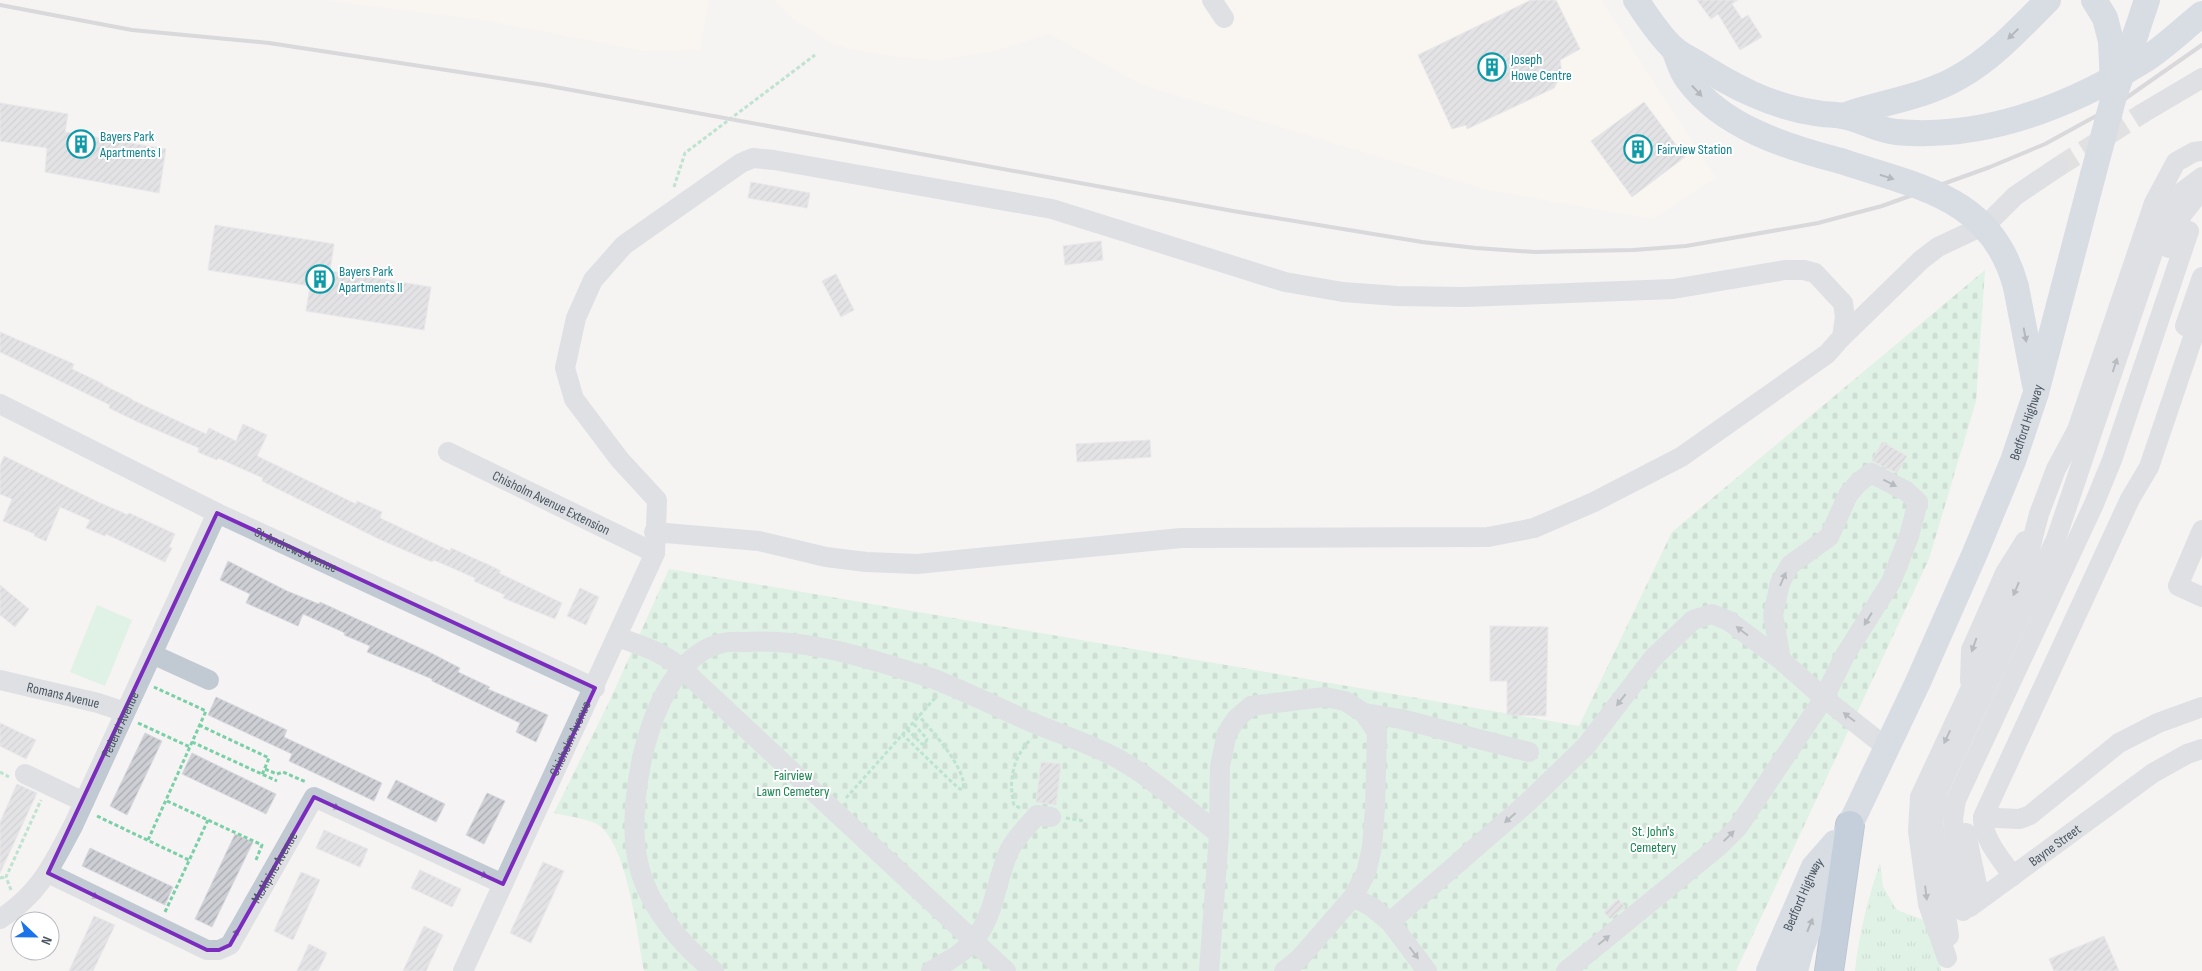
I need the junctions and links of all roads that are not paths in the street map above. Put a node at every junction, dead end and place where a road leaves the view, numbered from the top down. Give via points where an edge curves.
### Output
1 (1212, 0) edge
2 (1636, 0) edge
3 (2048, 0) edge
4 (2094, 0) edge
5 (2147, 0) edge
6 (2202, 14) edge
7 (1224, 18) dead end
8 (1674, 49) junction
9 (2202, 78) edge
10 (2114, 96) junction
11 (2143, 113) tunnel mouth
12 (1843, 116) junction
13 (2202, 151) edge
14 (2058, 166) tunnel mouth
15 (2202, 177) edge
16 (2202, 189) edge
17 (2202, 203) edge
18 (1994, 217) dead end
19 (1974, 230) dead end
20 (2202, 231) edge
21 (2202, 277) edge
22 (1843, 303) junction
23 (1876, 304) junction
24 (2202, 311) edge
25 (1842, 337) junction
26 (2036, 393) junction
27 (0, 404) edge
28 (448, 452) dead end
29 (2130, 499) junction
30 (217, 513) junction
31 (2202, 530) edge
32 (654, 532) junction
33 (655, 553) junction
34 (2202, 597) edge
35 (618, 637) junction
36 (152, 654) junction
37 (1781, 660) junction
38 (683, 668) junction
39 (0, 680) edge
40 (209, 680) dead end
41 (595, 688) junction
42 (1824, 698) junction
43 (2202, 708) edge
44 (125, 712) junction
45 (1364, 713) junction
46 (1887, 748) junction
47 (2202, 749) edge
48 (1529, 752) dead end
49 (25, 774) dead end
50 (82, 805) junction
51 (1044, 816) road end
52 (1996, 818) dead end
53 (1850, 825) junction
54 (1219, 834) junction
55 (48, 873) junction
56 (2013, 876) junction
57 (503, 884) junction
58 (1353, 897) junction
59 (1980, 899) junction
60 (1, 917) edge
61 (1390, 922) junction
62 (1956, 922) junction
63 (974, 940) junction
64 (1948, 964) edge
65 (463, 971) edge
66 (714, 971) edge
67 (931, 971) edge
68 (1006, 971) edge
69 (1209, 971) edge
70 (1284, 971) edge
71 (1427, 971) edge
72 (1566, 971) edge
73 (1769, 971) edge
74 (1795, 971) edge
75 (1829, 971) edge

1 - 7 street
2 - 8 main road
3 -> 12 main road via 1994,53 1958,78 1916,96
4 - 10 main road, bridge via 2111,41
5 - 10 main road, Bedford Highway, bridge
6 - 12 main road via 2144,60 2085,93 2014,120 1984,128 1898,132 1878,129
8 - 12 main road via 1752,94 1791,108
8 -> 26 main road, bridge via 1686,78 1699,94 1719,111 1747,127 1780,142 1934,193 1959,204 1979,220 2010,266
9 - 11 street
10 - 26 main road, Bedford Highway, bridge
13 -> 64 street via 2194,152 2158,175 2138,208 2066,420 2056,469 2026,564 1920,797 1918,815 1928,904
14 - 18 street via 2015,196
62 -> 15 street via 1933,821 1937,793 2056,539 2167,211 2178,195
16 - 62 street via 2182,215 2173,234 2096,468 2070,536 1943,807
17 - 62 street via 2192,222 2112,460 2094,504 1956,800 1953,819
19 - 23 street via 1938,247
20 - 59 street via 2122,472 1968,799 1964,822
21 - 29 street via 2138,465
22 - 23 street via 1854,308
22 - 25 street
22 - 32 street, Chisholm Avenue via 1815,272 1804,270 1785,270 1673,289 1464,297 1326,290 1285,282 1052,209 753,158 740,162 624,245 594,280 576,318 565,368 574,399 620,460 657,500
23 - 25 street
24 - 29 street via 2149,467
25 - 32 street via 1827,354 1681,457 1594,502 1534,528 1488,537 1181,538 917,564 834,558 759,541
26 - 46 main road, Bedford Highway via 1976,553
27 - 30 street, St Andrews Avenue
28 - 33 street, Chisholm Avenue Extension
29 - 56 street via 1983,817 1985,831
30 - 36 street, Federal Avenue
30 - 41 street, St Andrews Avenue
31 - 34 street via 2178,586
32 - 33 street, Chisholm Avenue
33 - 35 street, Chisholm Avenue
35 - 38 street via 672,659
35 - 41 street, Chisholm Avenue
36 - 40 street
36 - 44 street, Federal Avenue
37 - 42 street
37 -> 42 street via 1773,615 1780,583 1790,565 1829,537 1848,495 1871,473 1906,491 1918,502 1909,536 1890,582
37 -> 61 street via 1729,621 1712,614 1693,620 1653,658 1586,746 1527,803
38 - 54 street via 700,653 724,642 766,641 844,652 945,683 1121,760
38 - 63 street
38 - 66 street via 666,693 647,737 637,779 634,822 637,858 651,897 672,929 690,952
39 - 44 street, Romans Avenue
41 - 57 street, Chisholm Avenue
46 -> 42 street
72 -> 42 street via 1738,827
43 - 52 street via 2158,723 2119,743 2030,815 2020,819
44 - 50 street, Federal Avenue
45 - 48 street via 1401,719
45 - 54 street via 1345,701 1325,697 1251,706 1236,719 1227,733 1220,766
45 - 58 street via 1376,732 1376,808 1366,873
46 - 53 main road, Bedford Highway
47 - 56 street, Bayne Street via 2153,773
49 - 50 street
50 - 55 street, Federal Avenue
51 - 63 street via 1010,849 996,896
53 - 73 main road, Bedford Highway via 1814,867
74 -> 53 main road, Bedford Highway
53 - 75 highway
54 - 69 street
55 -> 57 street, McAlpine Avenue via 207,950 219,950 230,945 314,797
55 - 60 street, Federal Avenue via 34,891
56 - 59 street, Bayne Street
57 - 65 street, Chisholm Avenue
58 - 61 street
58 - 70 street via 1299,959
59 - 62 street, Bayne Street
61 -> 71 street
62 - 64 street
63 - 67 street
63 - 68 street

